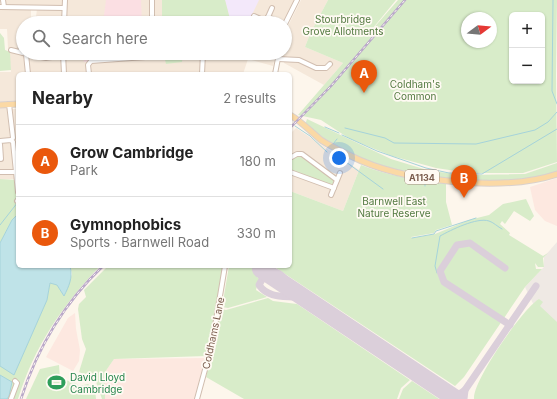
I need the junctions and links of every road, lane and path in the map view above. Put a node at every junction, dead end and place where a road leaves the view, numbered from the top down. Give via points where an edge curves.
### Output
1 (3, 0) edge
2 (65, 0) edge
3 (152, 0) edge
4 (297, 0) edge
5 (2, 7) edge
6 (64, 8) junction
7 (272, 8) dead end
8 (64, 16) edge
9 (152, 16) edge
10 (268, 16) edge
11 (289, 16) edge
12 (11, 50) dead end
13 (16, 51) edge
14 (26, 60) edge
15 (63, 60) edge
16 (104, 60) edge
17 (203, 60) edge
18 (278, 60) edge
19 (292, 60) edge
20 (330, 64) dead end
21 (28, 72) edge
22 (64, 72) edge
23 (89, 72) edge
24 (202, 72) edge
25 (275, 72) edge
26 (9, 104) junction
27 (16, 104) edge
28 (0, 105) edge
29 (292, 116) edge
30 (13, 140) junction
31 (0, 141) edge
32 (0, 144) edge
33 (292, 157) edge
34 (1, 159) edge
35 (0, 172) edge
36 (15, 172) junction
37 (292, 173) edge
38 (340, 173) dead end
39 (557, 174) edge
40 (16, 179) edge
41 (337, 180) junction
42 (334, 188) junction
43 (331, 195) dead end
44 (225, 268) edge
45 (15, 381) dead end
46 (11, 399) edge
47 (197, 399) edge

1 - 5 street
2 - 6 street
3 - 9 street
4 - 11 street
5 - 6 street
6 - 8 street
7 - 10 street
12 - 13 street
14 - 21 street
15 - 22 street
16 - 23 street via 91,61 88,65
17 - 24 street
18 - 25 street
19 - 20 street via 316,68 325,68
26 - 27 main road
26 - 28 main road
26 - 30 street
29 - 39 main road, A1134 via 323,141 350,156 398,172 448,180 492,183 525,181
30 - 31 street
30 - 36 street
32 - 34 street
33 - 41 street via 302,154
35 - 36 street
36 - 40 street
37 - 42 street
38 - 41 street
41 - 42 street
42 - 43 street
44 - 47 street, Coldhams Lane via 212,344
45 - 46 street via 17,383

